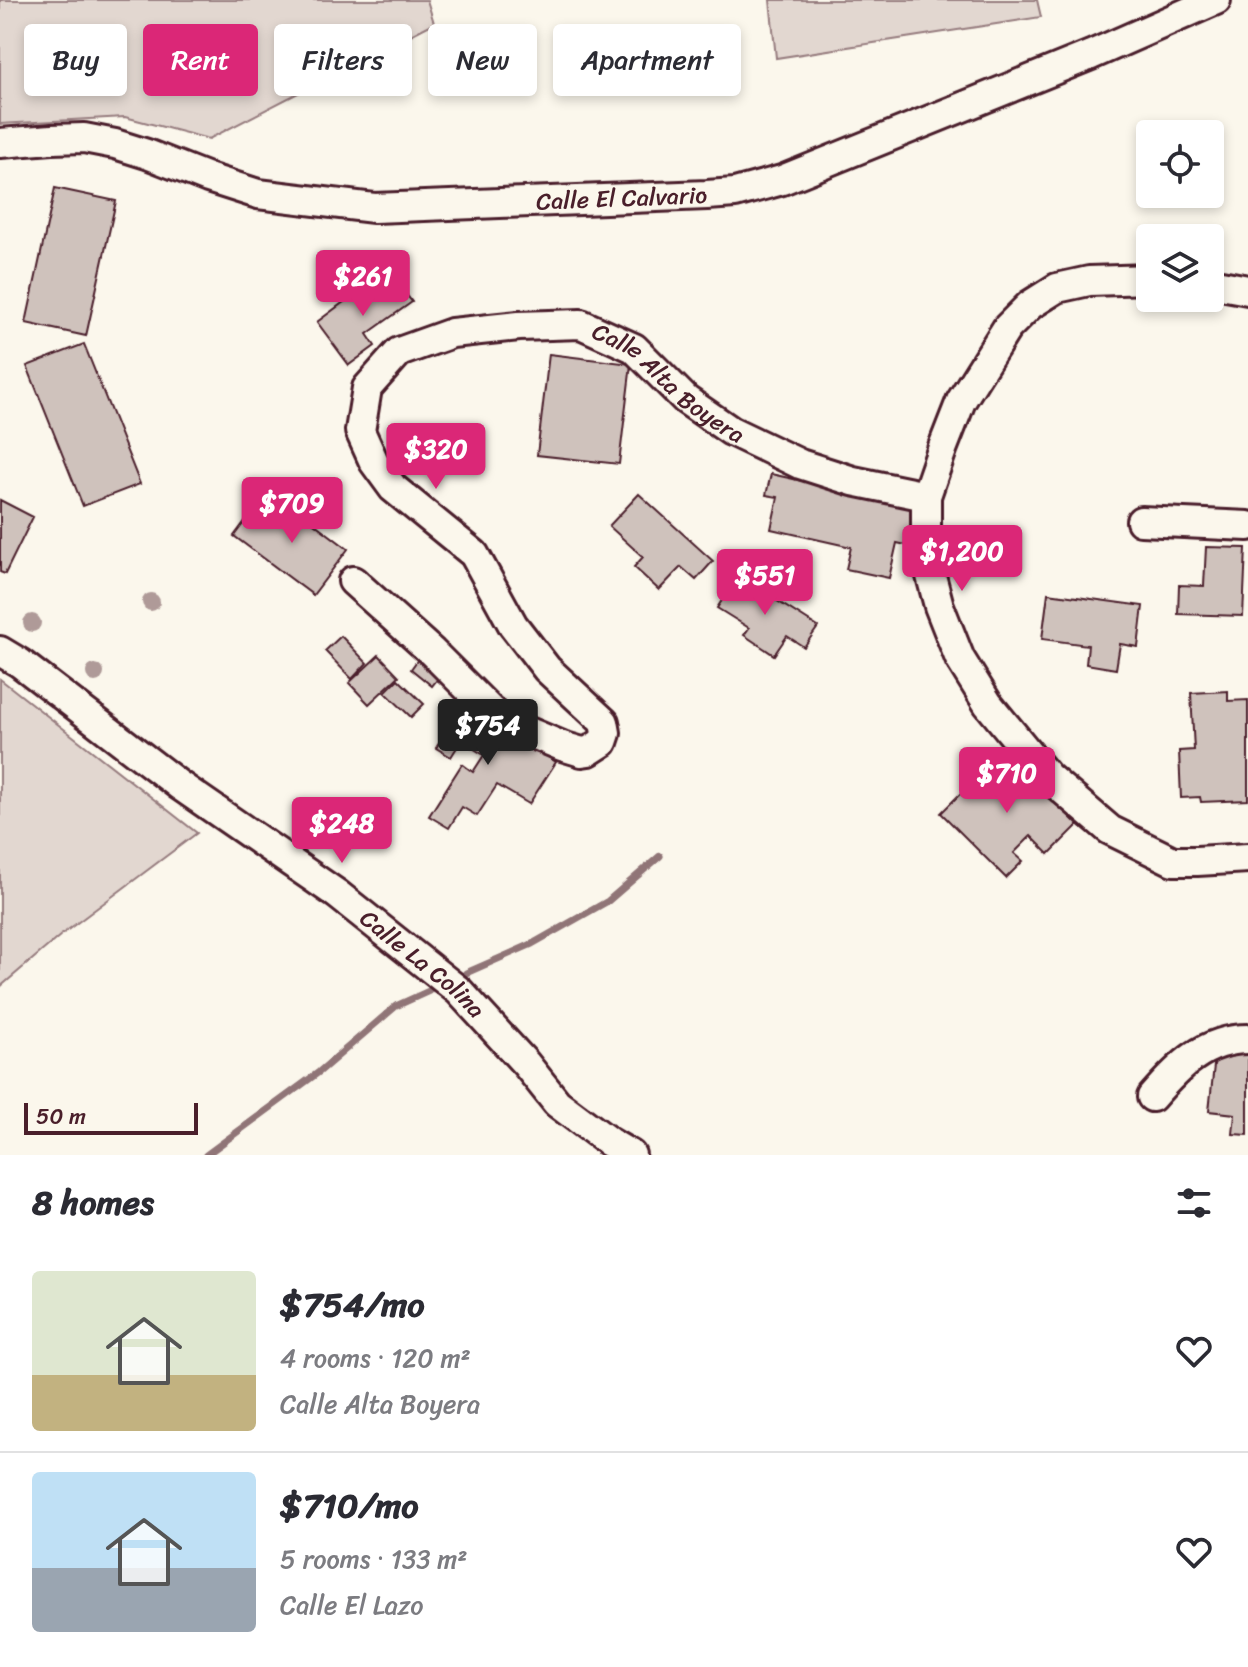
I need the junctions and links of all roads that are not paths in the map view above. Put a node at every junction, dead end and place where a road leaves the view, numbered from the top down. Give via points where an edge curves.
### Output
1 (1216, 0) edge
2 (0, 143) edge
3 (1136, 279) edge
4 (1224, 286) edge
5 (1248, 290) edge
6 (926, 496) junction
7 (1141, 521) dead end
8 (1248, 526) edge
9 (353, 581) dead end
10 (0, 651) edge
11 (1248, 858) edge
12 (1248, 1039) edge
13 (1152, 1097) dead end
14 (631, 1155) edge

1 - 2 street, Calle El Calvario via 782,180 735,193 374,208 258,194 147,154 84,138
3 - 6 street via 1057,288 1007,328 961,401
4 - 5 street
6 - 9 street, Calle Alta Boyera via 800,464 743,437 686,400 634,348 581,324 452,333 399,352 367,388 360,431 393,488 474,554 513,625 547,669 604,722 603,742 582,752 500,720
6 - 11 street via 926,557 960,659 988,704 1048,777 1110,830 1173,861
7 - 8 street
10 - 14 street, Calle La Colina via 337,894 459,991 557,1103
12 - 13 street via 1231,1039 1193,1055

